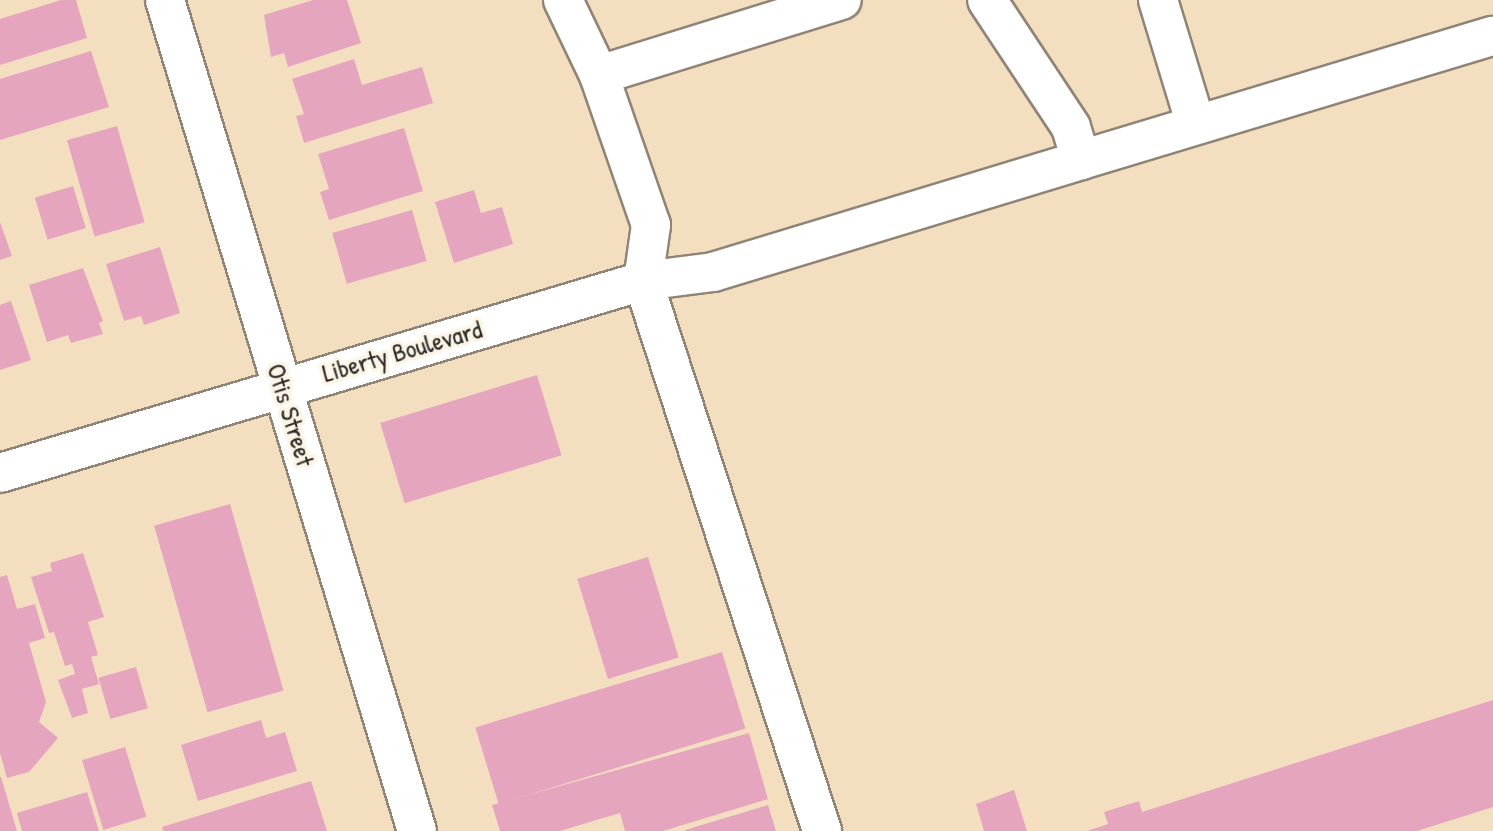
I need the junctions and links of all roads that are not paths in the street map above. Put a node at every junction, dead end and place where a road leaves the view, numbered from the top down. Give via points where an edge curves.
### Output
1 (165, 0) edge
2 (563, 0) edge
3 (842, 0) edge
4 (987, 0) edge
5 (1157, 0) edge
6 (1493, 36) edge
7 (599, 75) junction
8 (1195, 122) junction
9 (1080, 160) junction
10 (643, 281) junction
11 (282, 386) junction
12 (0, 472) edge
13 (417, 831) edge
14 (822, 831) edge

1 - 11 main road, Otis Street
2 - 7 main road via 569,22
3 - 7 main road
4 - 9 main road via 1071,127
5 - 8 main road
6 - 8 main road, Liberty Boulevard
7 - 10 main road via 651,225
8 - 9 main road, Liberty Boulevard
9 - 10 main road, Liberty Boulevard via 713,272
10 - 11 main road, Liberty Boulevard
10 - 14 main road
11 - 12 main road, Liberty Boulevard
11 - 13 main road, Otis Street

